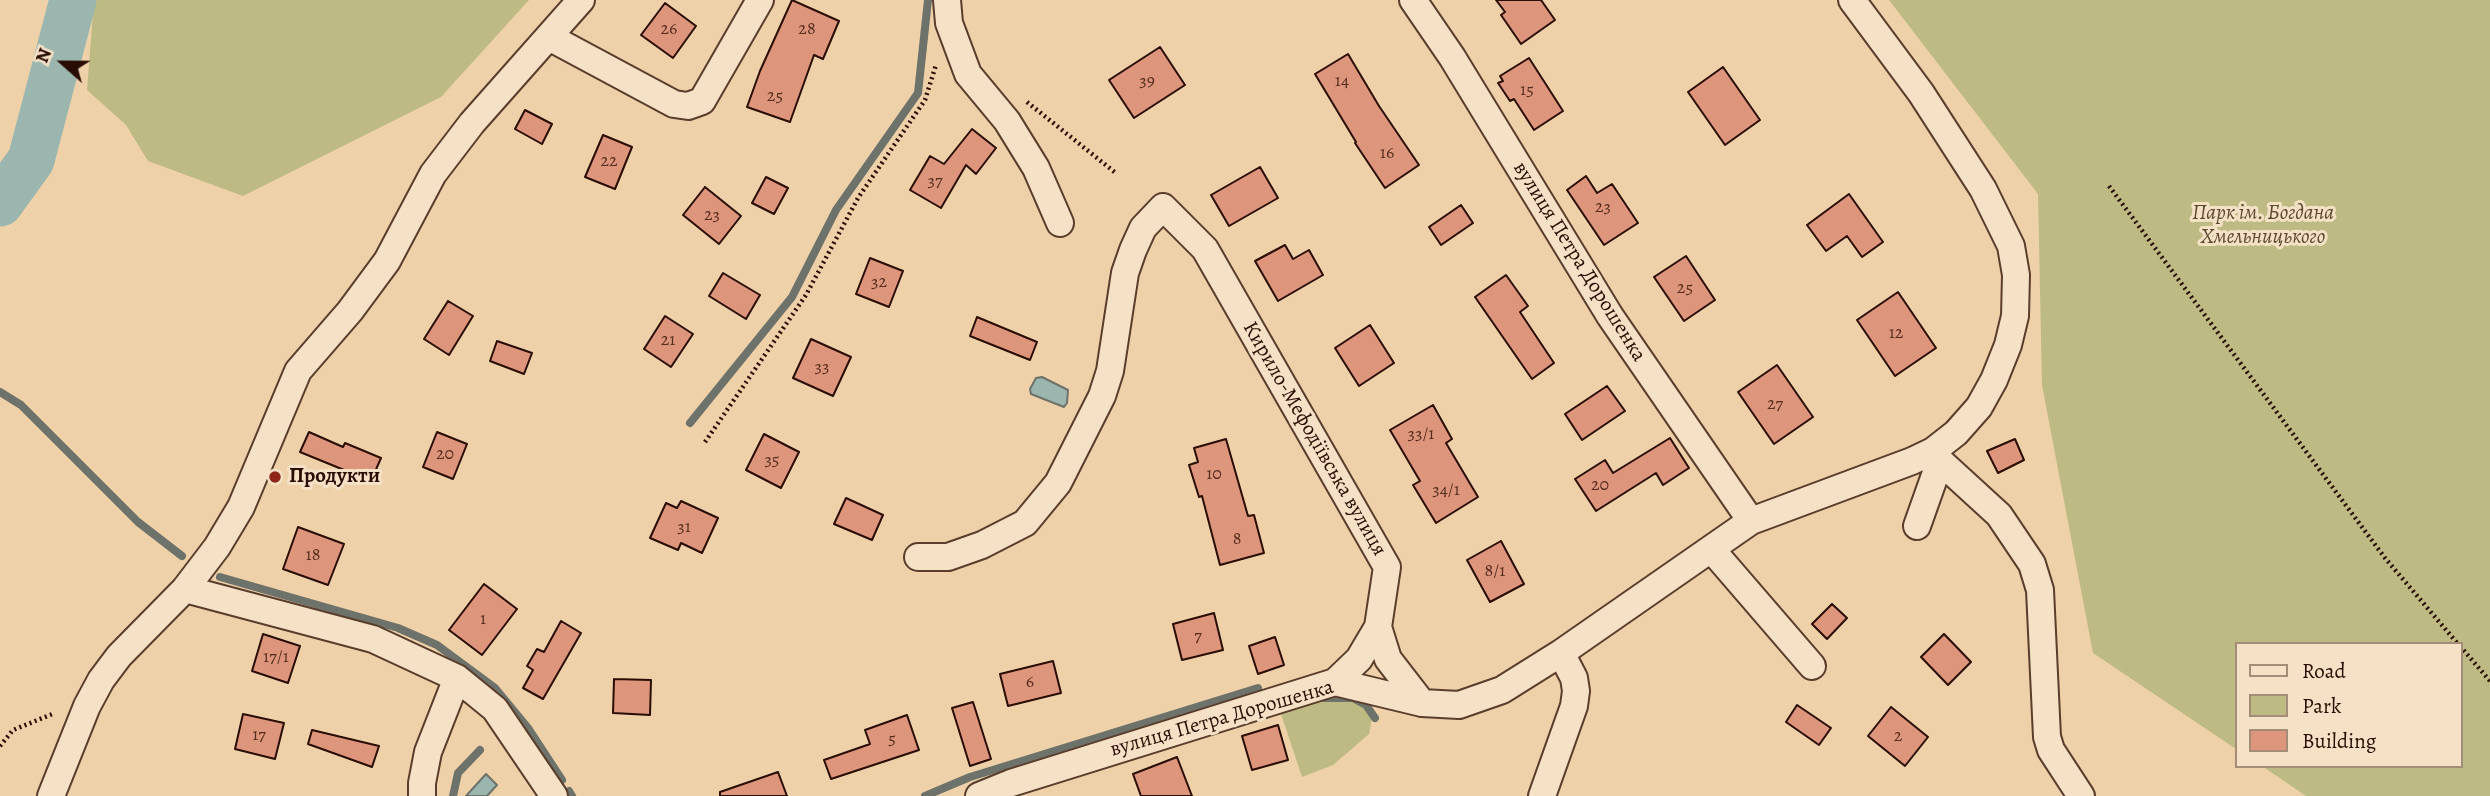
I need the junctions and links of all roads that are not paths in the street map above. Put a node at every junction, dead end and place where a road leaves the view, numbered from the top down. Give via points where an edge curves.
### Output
1 (581, 0) edge
2 (760, 0) edge
3 (947, 0) edge
4 (1413, 0) edge
5 (1852, 0) edge
6 (549, 37) junction
7 (1060, 223) dead end
8 (1936, 456) junction
9 (1751, 521) junction
10 (1917, 526) dead end
11 (1712, 550) junction
12 (918, 557) dead end
13 (185, 589) junction
14 (1378, 627) junction
15 (1561, 653) junction
16 (1812, 666) dead end
17 (457, 678) junction
18 (1335, 682) junction
19 (1422, 703) junction
20 (51, 796) edge
21 (422, 796) edge
22 (554, 796) edge
23 (979, 796) edge
24 (1542, 796) edge
25 (2081, 796) edge

1 - 6 street
2 - 6 street via 702,102 688,106 674,104
3 - 7 street via 949,23 968,74 1036,168
4 - 9 street, вулиця Петра Дорошенка via 1610,316
5 - 8 street, вулиця Петра Дорошенка via 1921,93 1983,189 2011,246 2015,316 2008,345 1979,407
6 - 13 street via 471,122 433,174 387,261 298,371 241,507
8 - 9 street, вулиця Петра Дорошенка
8 - 10 street
8 - 25 street via 1998,515 2032,564 2040,590 2047,737 2051,751
9 - 11 street, вулиця Петра Дорошенка
11 - 15 street, вулиця Петра Дорошенка
11 - 16 street
12 - 14 street, Кирило-Мефодіївська вулиця via 948,557 1025,523 1058,483 1102,396 1133,250 1143,228 1163,207 1205,249 1387,567
13 - 17 street via 373,639
13 - 20 street via 101,680
14 - 18 street, Кирило-Мефодіївська вулиця via 1359,659
14 - 19 street via 1388,659
15 - 19 street, вулиця Петра Дорошенка via 1502,690 1459,705
15 - 24 street via 1574,678 1575,699
17 - 21 street via 428,752
17 - 22 street via 495,709
18 - 19 street, вулиця Петра Дорошенка
18 - 23 street, вулиця Петра Дорошенка

